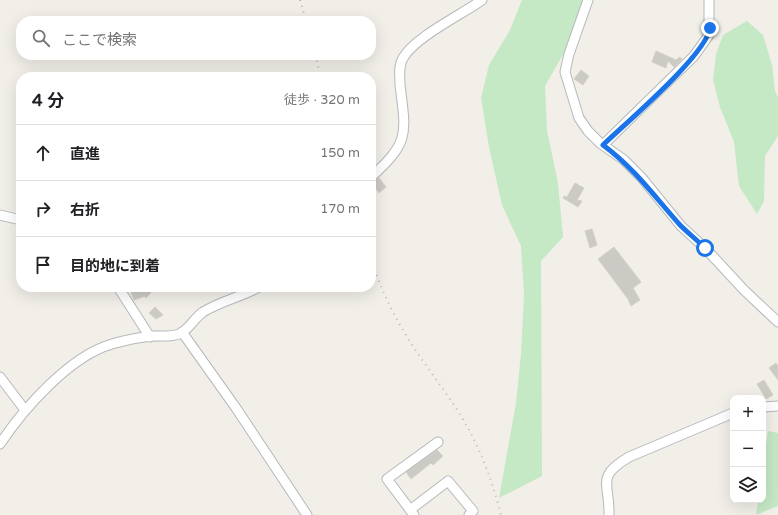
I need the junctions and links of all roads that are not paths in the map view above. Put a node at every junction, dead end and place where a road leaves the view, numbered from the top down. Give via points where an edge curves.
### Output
1 (482, 0) edge
2 (588, 0) edge
3 (709, 0) edge
4 (603, 145) junction
5 (376, 172) edge
6 (0, 215) edge
7 (16, 219) edge
8 (121, 292) edge
9 (248, 292) edge
10 (778, 322) edge
11 (182, 332) junction
12 (150, 337) junction
13 (0, 378) edge
14 (778, 406) edge
15 (766, 407) edge
16 (24, 410) junction
17 (730, 414) edge
18 (438, 442) dead end
19 (0, 444) edge
20 (412, 512) edge
21 (307, 515) edge
22 (469, 515) edge
23 (609, 515) edge

1 - 5 street via 413,46 403,58 399,72 404,119 402,138 398,150
2 - 4 street via 565,72 579,118
3 - 4 street via 709,35 694,56
4 - 10 street via 633,169 681,226
6 - 7 street
8 - 12 street
9 - 11 street via 220,302
11 - 12 street
11 - 21 street
12 - 16 street via 111,344 96,350 72,367
13 - 16 street
14 - 15 street
16 - 19 street
17 - 23 street via 615,465 607,474
18 - 20 street via 387,479
20 - 22 street via 448,481 473,511

